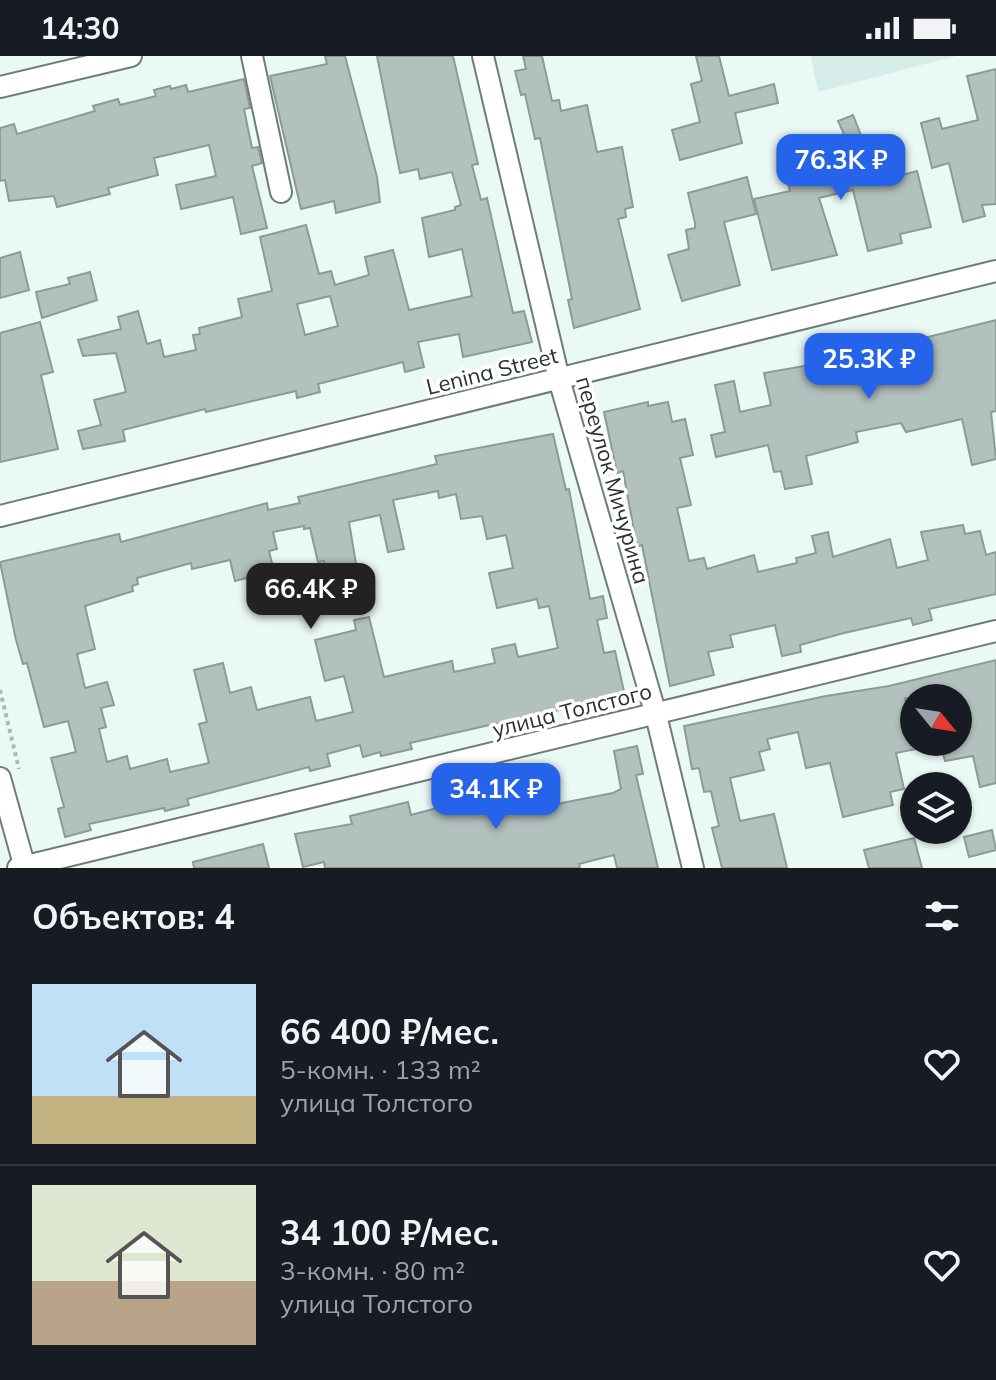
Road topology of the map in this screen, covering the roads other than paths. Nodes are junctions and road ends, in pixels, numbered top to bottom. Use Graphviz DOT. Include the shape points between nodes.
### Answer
graph roads {
  1 [pos="131,56"];
  2 [pos="252,56"];
  3 [pos="483,56"];
  4 [pos="0,87"];
  5 [pos="281,192"];
  6 [pos="996,271"];
  7 [pos="559,379"];
  8 [pos="0,516"];
  9 [pos="996,631"];
  10 [pos="656,715"];
  11 [pos="0,778"];
  12 [pos="23,867"];
  13 [pos="693,868"];
  1 -- 4 [label="street"];
  2 -- 5 [label="street"];
  3 -- 7 [label="street, переулок Мичурина"];
  6 -- 7 [label="street, Lenina Street"];
  7 -- 8 [label="street, Lenina Street"];
  7 -- 10 [label="street, переулок Мичурина"];
  9 -- 10 [label="street, улица Толстого"];
  10 -- 12 [label="street, улица Толстого"];
  10 -- 13 [label="street, переулок Мичурина"];
  11 -- 12 [label="street"];
}
